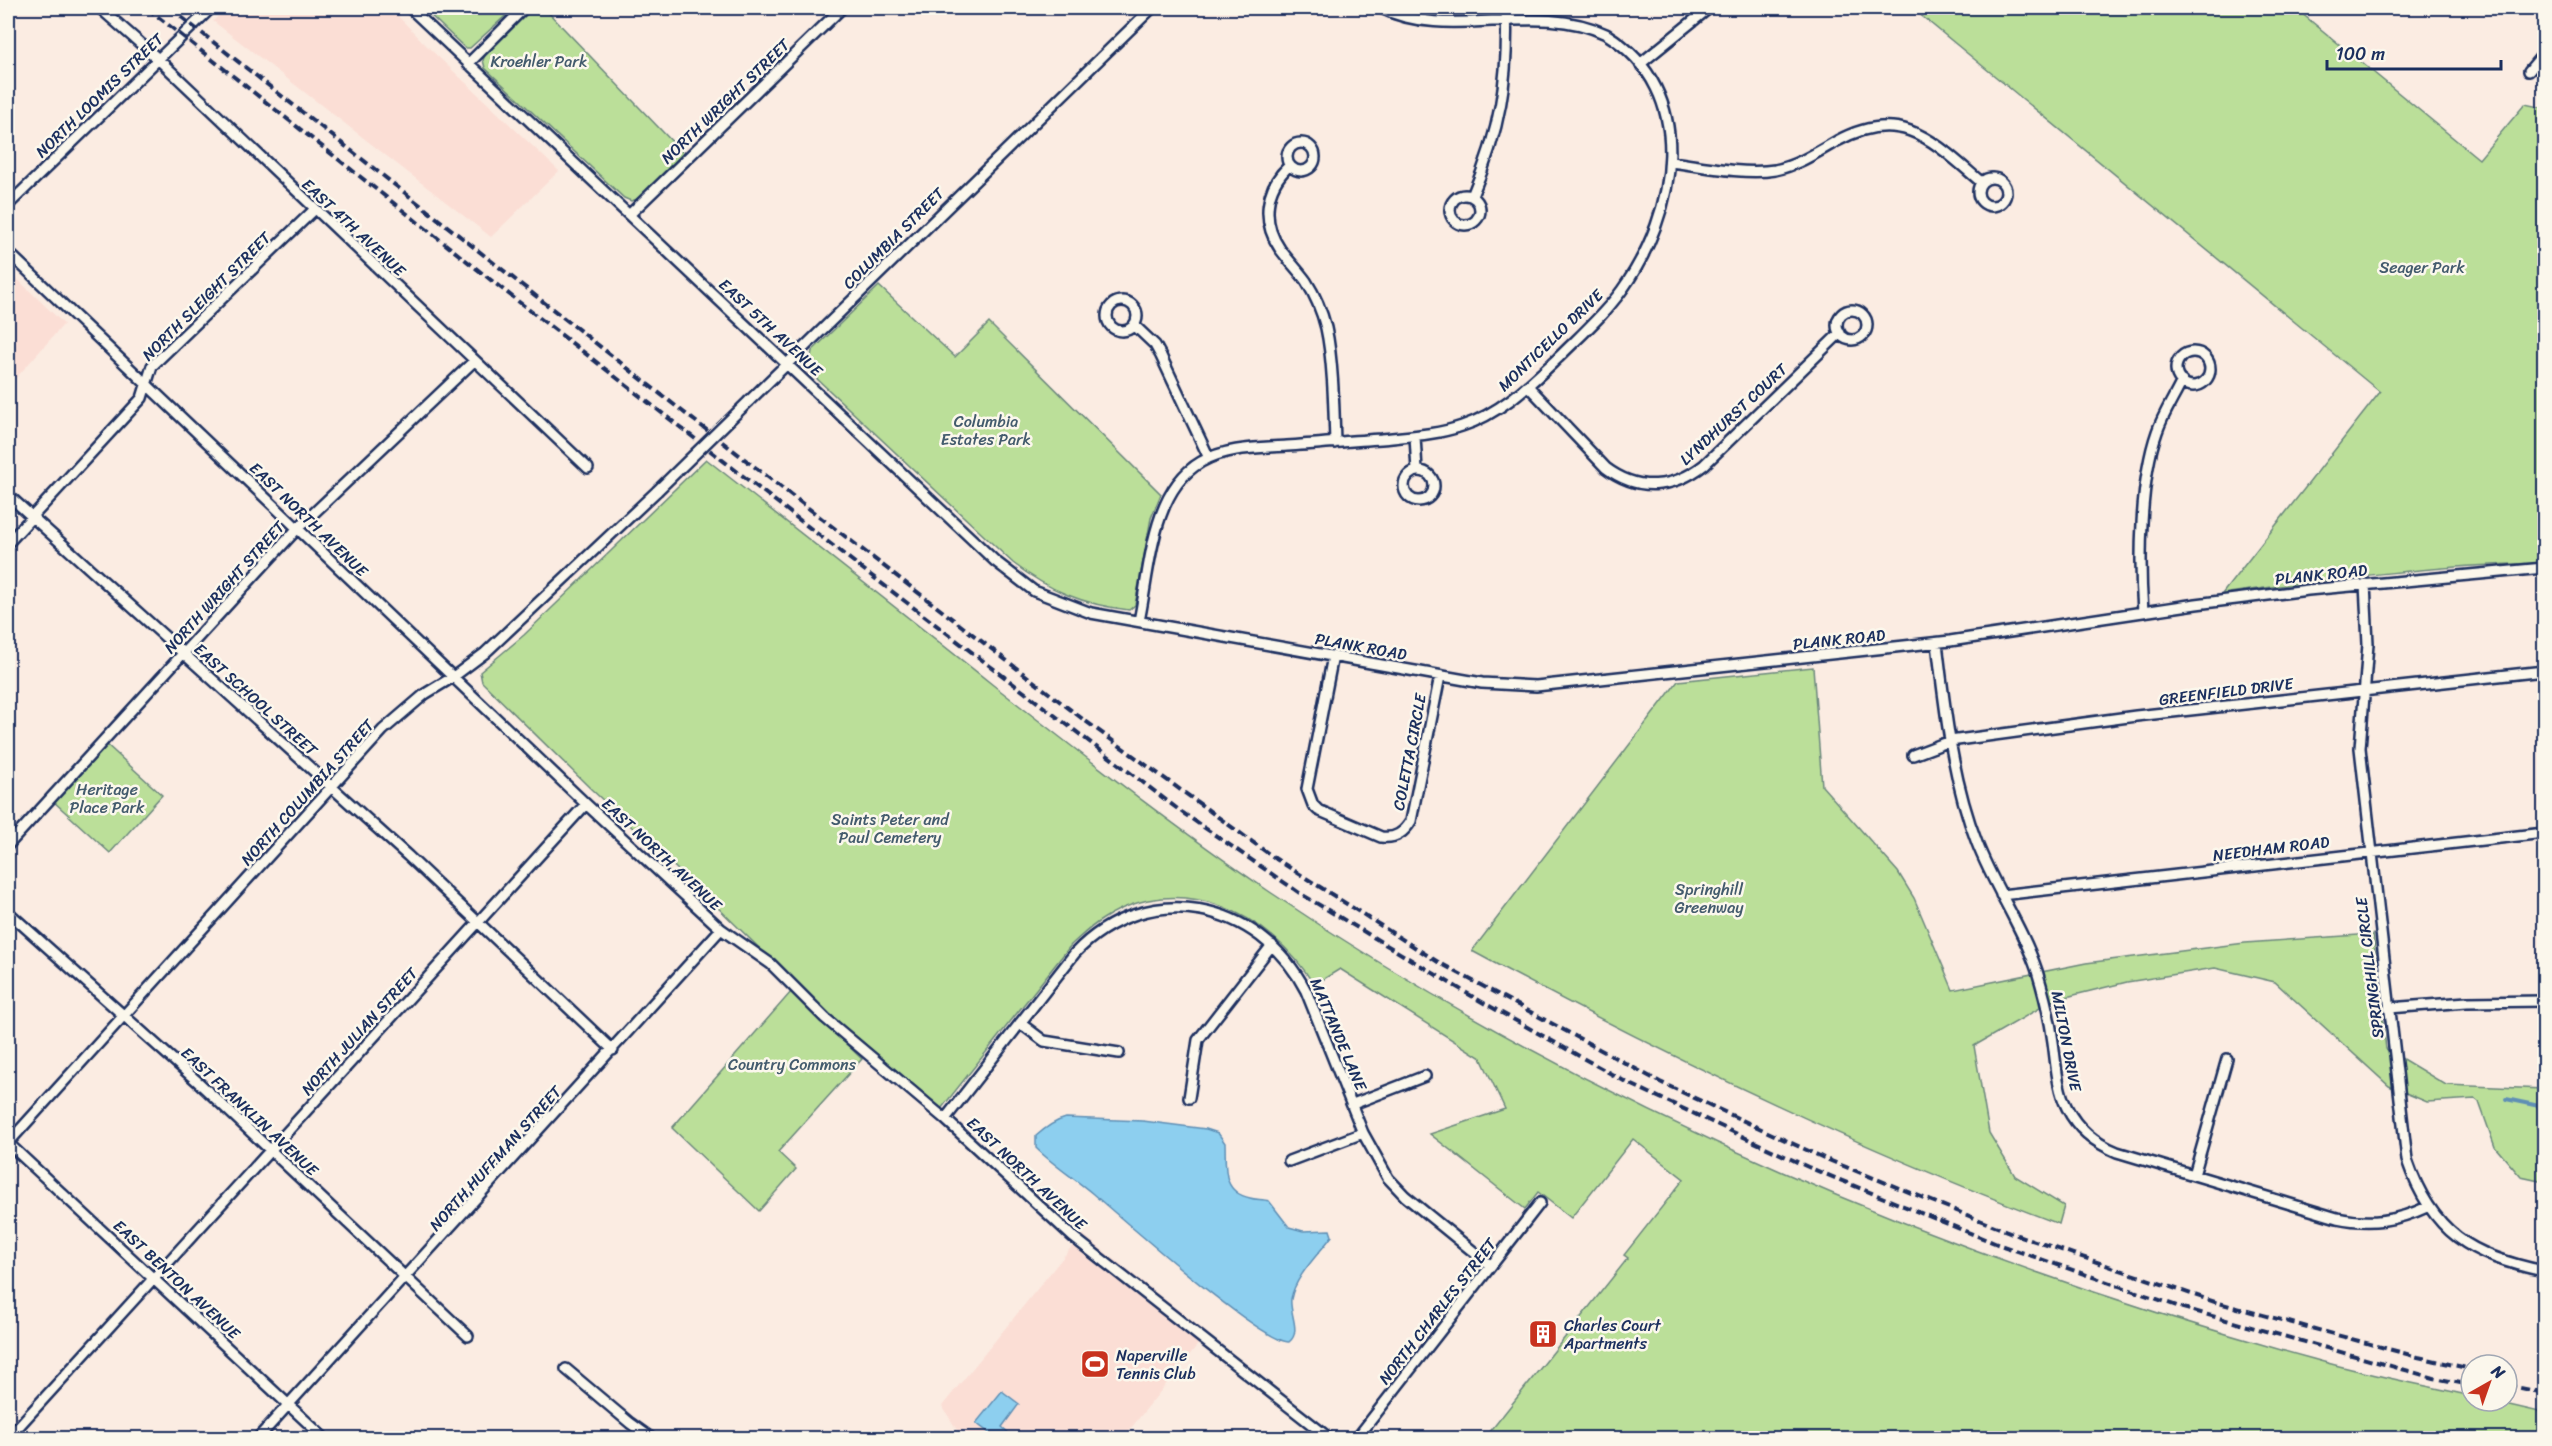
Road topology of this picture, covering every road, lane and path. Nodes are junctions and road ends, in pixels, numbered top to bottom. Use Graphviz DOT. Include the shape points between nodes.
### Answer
graph roads {
  1 [pos="100,8"];
  2 [pos="211,8"];
  3 [pos="410,8"];
  4 [pos="524,8"];
  5 [pos="842,8"];
  6 [pos="1152,8"];
  7 [pos="1382,8"];
  8 [pos="1709,8"];
  9 [pos="1506,12"];
  10 [pos="2544,53"];
  11 [pos="157,58"];
  12 [pos="468,64"];
  13 [pos="1640,64"];
  14 [pos="2529,71"];
  15 [pos="1671,162"];
  16 [pos="1289,166"];
  17 [pos="1981,182"];
  18 [pos="1472,196"];
  19 [pos="8,205"];
  20 [pos="314,210"];
  21 [pos="629,215"];
  22 [pos="8,252"];
  23 [pos="1134,325"];
  24 [pos="1840,333"];
  25 [pos="474,361"];
  26 [pos="788,364"];
  27 [pos="2182,381"];
  28 [pos="145,383"];
  29 [pos="1528,386"];
  30 [pos="1415,436"];
  31 [pos="1335,443"];
  32 [pos="1209,458"];
  33 [pos="588,468"];
  34 [pos="1417,471"];
  35 [pos="657,491"];
  36 [pos="8,495"];
  37 [pos="31,517"];
  38 [pos="297,529"];
  39 [pos="8,543"];
  40 [pos="2544,568"];
  41 [pos="2365,584"];
  42 [pos="2143,612"];
  43 [pos="1139,621"];
  44 [pos="1937,643"];
  45 [pos="183,654"];
  46 [pos="1333,656"];
  47 [pos="2544,671"];
  48 [pos="1440,675"];
  49 [pos="453,677"];
  50 [pos="2364,690"];
  51 [pos="1950,741"];
  52 [pos="1913,755"];
  53 [pos="331,786"];
  54 [pos="586,804"];
  55 [pos="2544,833"];
  56 [pos="8,845"];
  57 [pos="2370,851"];
  58 [pos="2001,895"];
  59 [pos="8,912"];
  60 [pos="479,921"];
  61 [pos="721,928"];
  62 [pos="1272,945"];
  63 [pos="2544,1001"];
  64 [pos="2389,1008"];
  65 [pos="123,1014"];
  66 [pos="1020,1023"];
  67 [pos="613,1050"];
  68 [pos="1119,1053"];
  69 [pos="2227,1059"];
  70 [pos="1425,1076"];
  71 [pos="1189,1098"];
  72 [pos="1353,1104"];
  73 [pos="945,1119"];
  74 [pos="1363,1133"];
  75 [pos="8,1143"];
  76 [pos="271,1150"];
  77 [pos="1289,1161"];
  78 [pos="2194,1175"];
  79 [pos="1540,1203"];
  80 [pos="2427,1207"];
  81 [pos="1491,1266"];
  82 [pos="2544,1271"];
  83 [pos="406,1277"];
  84 [pos="154,1278"];
  85 [pos="468,1336"];
  86 [pos="566,1369"];
  87 [pos="288,1405"];
  88 [pos="8,1438"];
  89 [pos="258,1438"];
  90 [pos="324,1438"];
  91 [pos="651,1438"];
  92 [pos="1329,1438"];
  93 [pos="1357,1438"];
  1 -- 11 [label="street, EAST 4TH AVENUE"];
  2 -- 11 [label="street, NORTH LOOMIS STREET"];
  3 -- 12 [label="street, EAST 5TH AVENUE"];
  4 -- 12 [label="street"];
  5 -- 21 [label="street, NORTH WRIGHT STREET"];
  6 -- 26 [label="street, COLUMBIA STREET"];
  7 -- 9 [label="street, MONTICELLO DRIVE" via="1420,19"];
  8 -- 13 [label="street"];
  9 -- 13 [label="street, MONTICELLO DRIVE" via="1577,21 1610,36"];
  9 -- 18 [label="street" via="1508,57 1500,116"];
  10 -- 14 [label="street"];
  11 -- 19 [label="street, NORTH LOOMIS STREET"];
  11 -- 20 [label="street, EAST 4TH AVENUE"];
  12 -- 21 [label="street, EAST 5TH AVENUE"];
  13 -- 15 [label="street, MONTICELLO DRIVE" via="1665,110"];
  15 -- 17 [label="street" via="1775,170 1859,130 1889,126 1909,129 1930,139"];
  15 -- 29 [label="street, MONTICELLO DRIVE" via="1656,226 1628,281 1600,317"];
  16 -- 31 [label="street" via="1272,187 1268,218 1280,249 1311,290 1325,327"];
  20 -- 25 [label="street, EAST 4TH AVENUE"];
  20 -- 28 [label="street, NORTH SLEIGHT STREET" via="152,366"];
  21 -- 26 [label="street, EAST 5TH AVENUE"];
  22 -- 28 [label="street, EAST NORTH AVENUE"];
  23 -- 32 [label="street" via="1155,345"];
  24 -- 29 [label="street, LYNDHURST COURT" via="1704,465 1684,479 1668,484 1639,484 1616,476"];
  25 -- 33 [label="street, EAST 4TH AVENUE"];
  25 -- 38 [label="street, NORTH WRIGHT STREET"];
  26 -- 35 [label="street, COLUMBIA STREET, bridge"];
  26 -- 43 [label="street, EAST 5TH AVENUE" via="1019,580 1074,608"];
  27 -- 42 [label="street" via="2158,429 2150,458 2145,490"];
  28 -- 37 [label="street, NORTH SLEIGHT STREET" via="142,398"];
  28 -- 38 [label="street, EAST NORTH AVENUE"];
  29 -- 30 [label="street, MONTICELLO DRIVE" via="1474,422"];
  30 -- 31 [label="street, MONTICELLO DRIVE"];
  30 -- 34 [label="street"];
  31 -- 32 [label="street, MONTICELLO DRIVE" via="1242,449"];
  32 -- 43 [label="street, MONTICELLO DRIVE" via="1182,477 1165,501"];
  35 -- 49 [label="street, NORTH COLUMBIA STREET" via="485,653"];
  36 -- 37 [label="street, EAST SCHOOL STREET"];
  37 -- 39 [label="street, NORTH SLEIGHT STREET"];
  37 -- 45 [label="street, EAST SCHOOL STREET"];
  38 -- 45 [label="street, NORTH WRIGHT STREET"];
  38 -- 49 [label="street, EAST NORTH AVENUE"];
  40 -- 41 [label="street, PLANK ROAD"];
  41 -- 42 [label="street, PLANK ROAD"];
  41 -- 50 [label="street, SPRINGHILL CIRCLE" via="2368,644"];
  42 -- 44 [label="street, PLANK ROAD"];
  43 -- 46 [label="street, PLANK ROAD"];
  44 -- 48 [label="street, PLANK ROAD" via="1536,686 1502,686"];
  44 -- 51 [label="street, MILTON DRIVE"];
  45 -- 53 [label="street, EAST SCHOOL STREET"];
  45 -- 56 [label="street, NORTH WRIGHT STREET"];
  46 -- 48 [label="street, PLANK ROAD"];
  46 -- 48 [label="street, COLETTA CIRCLE" via="1307,789 1309,797 1318,810 1381,837 1398,835 1411,822"];
  47 -- 50 [label="street, GREENFIELD DRIVE"];
  49 -- 53 [label="street, NORTH COLUMBIA STREET" via="425,694 383,730"];
  49 -- 54 [label="street, EAST NORTH AVENUE"];
  50 -- 51 [label="street, GREENFIELD DRIVE"];
  50 -- 57 [label="street, SPRINGHILL CIRCLE" via="2360,748"];
  51 -- 52 [label="street, GREENFIELD DRIVE"];
  51 -- 58 [label="street, MILTON DRIVE" via="1963,806"];
  53 -- 60 [label="street, EAST SCHOOL STREET"];
  53 -- 65 [label="street, NORTH COLUMBIA STREET"];
  54 -- 60 [label="street, NORTH JULIAN STREET"];
  54 -- 61 [label="street, EAST NORTH AVENUE"];
  55 -- 57 [label="street, NEEDHAM ROAD"];
  57 -- 58 [label="street, NEEDHAM ROAD"];
  57 -- 64 [label="street, SPRINGHILL CIRCLE"];
  58 -- 78 [label="street, MILTON DRIVE" via="2037,970 2051,1025 2062,1098 2073,1119 2103,1146"];
  59 -- 65 [label="street, EAST FRANKLIN AVENUE"];
  60 -- 67 [label="street, EAST SCHOOL STREET"];
  60 -- 76 [label="street, NORTH JULIAN STREET"];
  61 -- 67 [label="street, NORTH HUFFMAN STREET"];
  61 -- 73 [label="street, EAST NORTH AVENUE" via="771,964 825,1018"];
  62 -- 66 [label="street, MATTANDE LANE" via="1243,925 1204,911 1174,906 1140,911 1106,926 1086,941"];
  62 -- 71 [label="street" via="1198,1040"];
  62 -- 72 [label="street, MATTANDE LANE" via="1295,970 1306,991"];
  63 -- 64 [label="street"];
  64 -- 80 [label="street, SPRINGHILL CIRCLE" via="2404,1148"];
  65 -- 75 [label="street, NORTH COLUMBIA STREET"];
  65 -- 76 [label="street, EAST FRANKLIN AVENUE"];
  66 -- 68 [label="street" via="1044,1041"];
  66 -- 73 [label="street, MATTANDE LANE"];
  67 -- 83 [label="street, NORTH HUFFMAN STREET"];
  69 -- 78 [label="street"];
  70 -- 72 [label="street"];
  72 -- 74 [label="street, MATTANDE LANE"];
  73 -- 92 [label="street, EAST NORTH AVENUE" via="1073,1237"];
  74 -- 77 [label="street"];
  74 -- 81 [label="street, MATTANDE LANE" via="1388,1178 1405,1196"];
  75 -- 84 [label="street, EAST BENTON AVENUE"];
  76 -- 83 [label="street, EAST FRANKLIN AVENUE"];
  76 -- 84 [label="street, NORTH JULIAN STREET"];
  78 -- 80 [label="street, MILTON DRIVE" via="2356,1222 2386,1221"];
  79 -- 81 [label="street, NORTH CHARLES STREET"];
  80 -- 82 [label="street, SPRINGHILL CIRCLE" via="2448,1230 2474,1249 2505,1262"];
  81 -- 93 [label="street, NORTH CHARLES STREET"];
  83 -- 85 [label="street, EAST FRANKLIN AVENUE"];
  83 -- 87 [label="street, NORTH HUFFMAN STREET"];
  84 -- 87 [label="street, EAST BENTON AVENUE"];
  84 -- 88 [label="street, NORTH JULIAN STREET"];
  86 -- 91 [label="street"];
  87 -- 89 [label="street, NORTH HUFFMAN STREET"];
  87 -- 90 [label="street, EAST BENTON AVENUE"];
}
